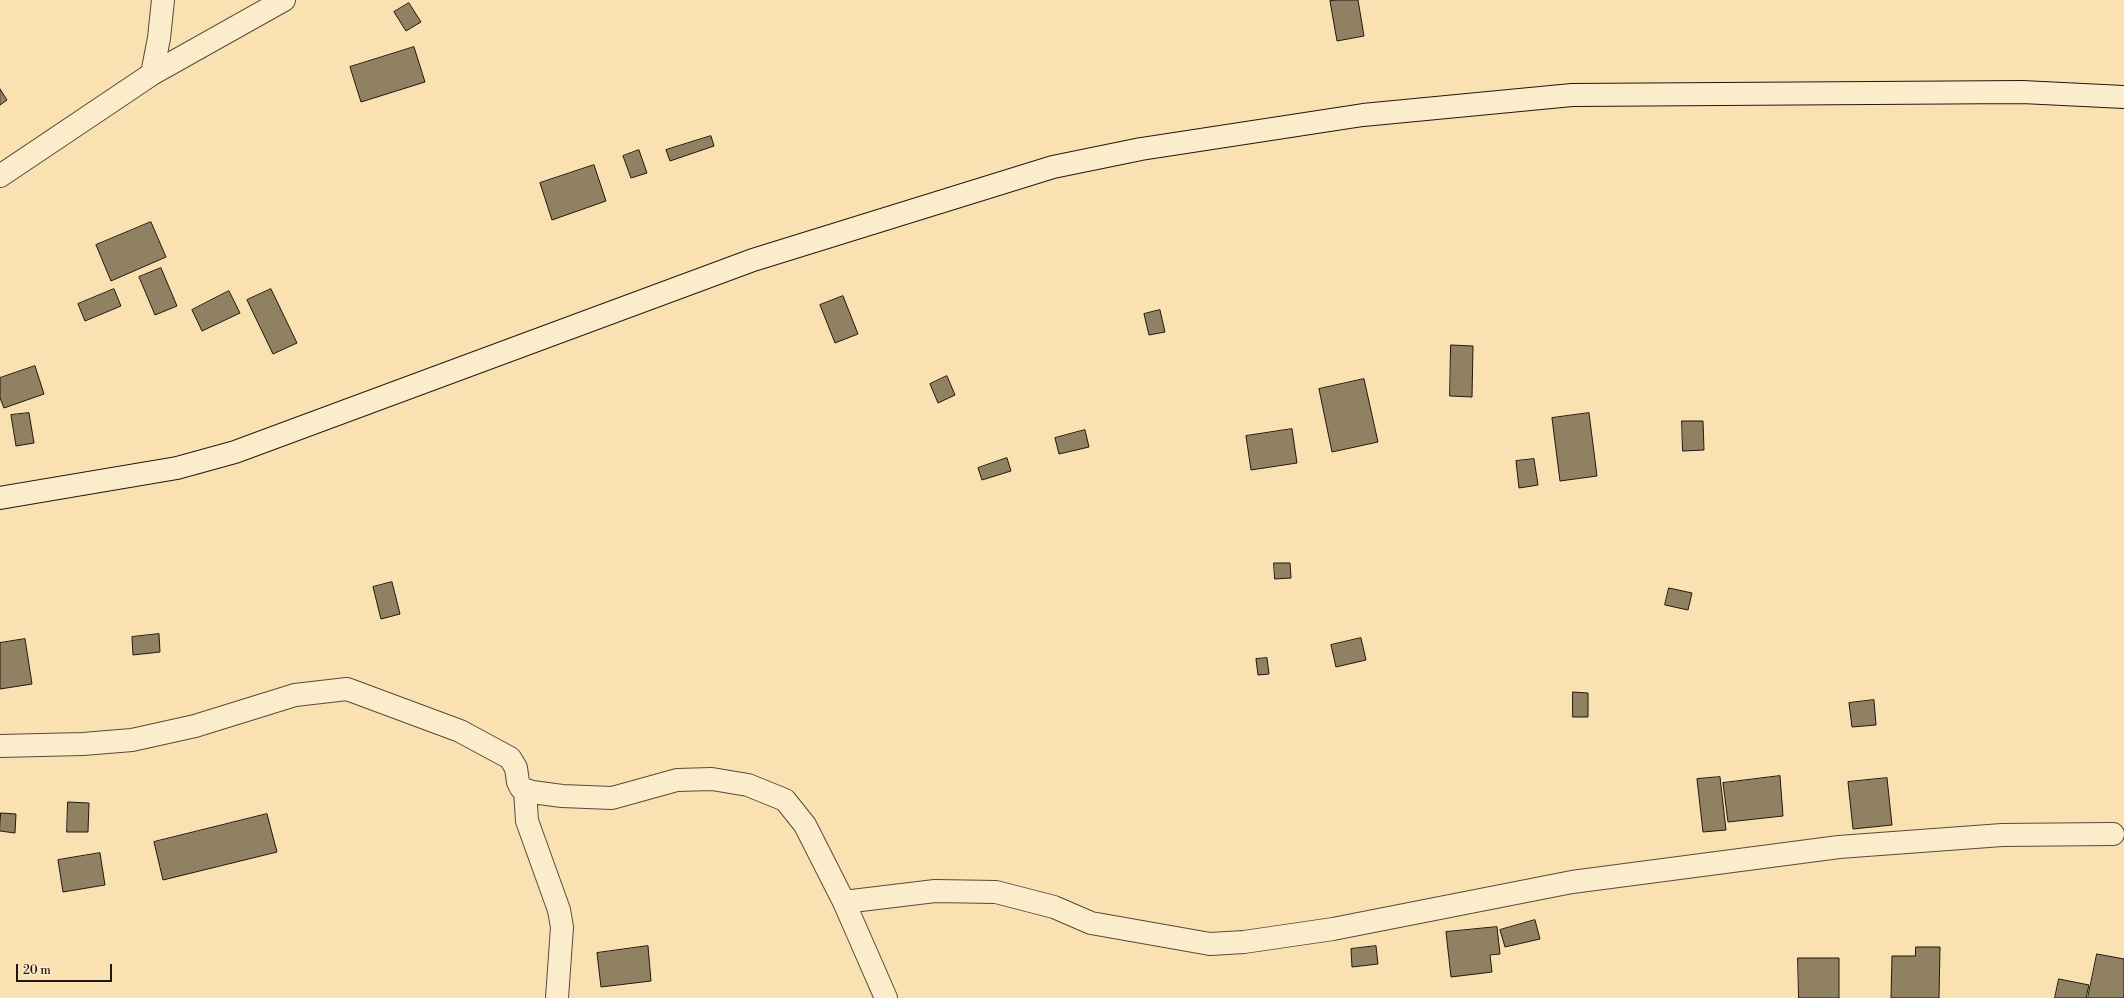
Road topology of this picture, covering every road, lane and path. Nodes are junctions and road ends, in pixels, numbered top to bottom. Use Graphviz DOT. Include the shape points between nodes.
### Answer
graph roads {
  1 [pos="163,0"];
  2 [pos="284,0"];
  3 [pos="152,74"];
  4 [pos="2124,98"];
  5 [pos="0,176"];
  6 [pos="0,498"];
  7 [pos="0,746"];
  8 [pos="525,790"];
  9 [pos="2113,834"];
  10 [pos="844,902"];
  11 [pos="557,998"];
  12 [pos="886,998"];
  1 -- 3 [label="street"];
  2 -- 3 [label="street"];
  3 -- 5 [label="street"];
  4 -- 6 [label="street" via="2022,92 1572,95 1363,115 1141,149 1053,167 753,260 235,452 177,468"];
  7 -- 8 [label="street" via="132,740 195,726 295,695 346,689 460,731 510,758 516,768 518,782"];
  8 -- 10 [label="street" via="562,796 612,798 677,780 712,779 748,785 785,800 805,825"];
  8 -- 11 [label="street" via="527,820 559,910 562,927"];
  9 -- 10 [label="street" via="2002,835 1838,847 1572,882 1333,929 1244,942 1210,944 1091,923 1054,907 996,892 935,891"];
  10 -- 12 [label="street"];
}
